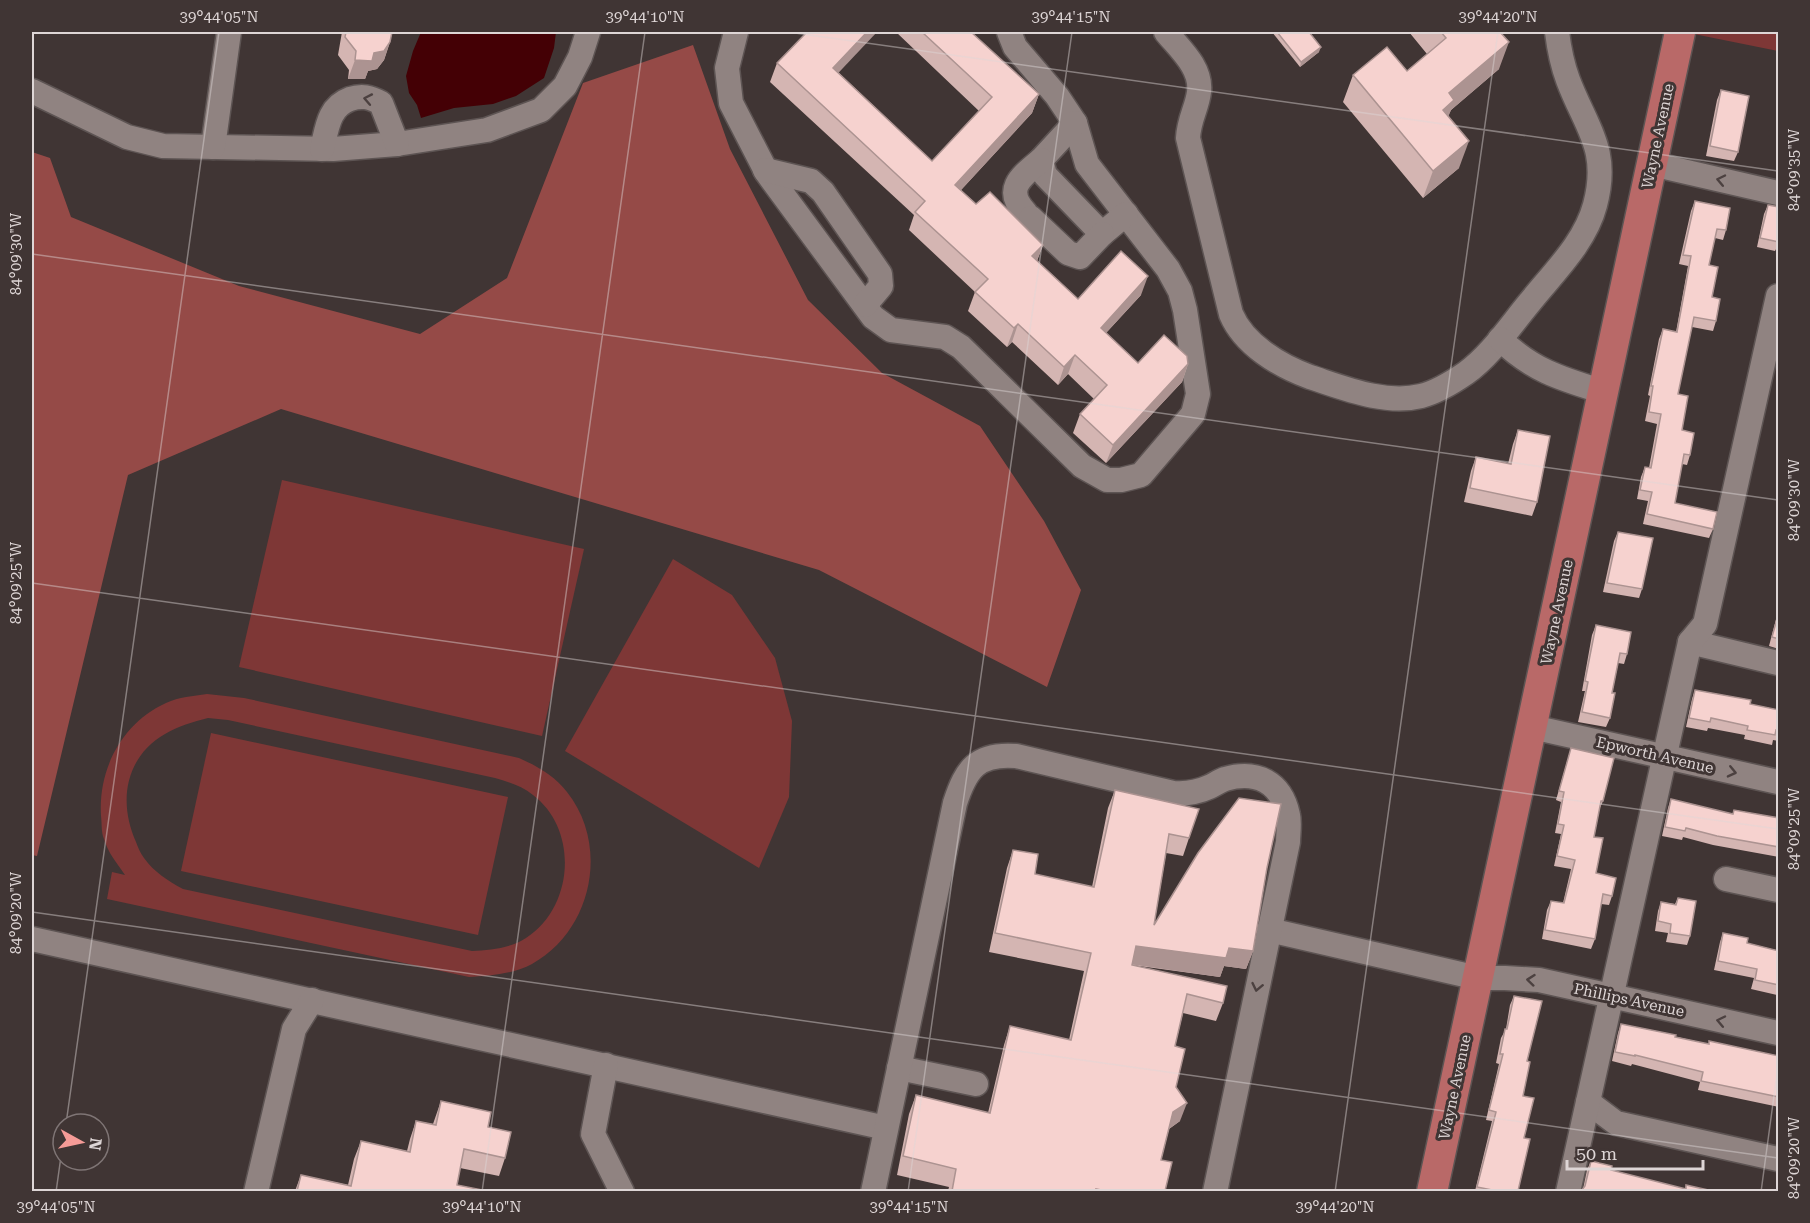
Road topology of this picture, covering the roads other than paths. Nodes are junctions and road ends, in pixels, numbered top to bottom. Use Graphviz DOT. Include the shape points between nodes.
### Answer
graph roads {
  1 [pos="229,32"];
  2 [pos="588,32"];
  3 [pos="736,32"];
  4 [pos="1009,32"];
  5 [pos="1166,32"];
  6 [pos="1557,32"];
  7 [pos="1680,32"];
  8 [pos="32,91"];
  9 [pos="1075,123"];
  10 [pos="396,144"];
  11 [pos="213,147"];
  12 [pos="322,149"];
  13 [pos="1041,160"];
  14 [pos="1653,164"];
  15 [pos="765,170"];
  16 [pos="1779,193"];
  17 [pos="1126,214"];
  18 [pos="1102,234"];
  19 [pos="1779,296"];
  20 [pos="865,305"];
  21 [pos="1500,339"];
  22 [pos="1604,392"];
  23 [pos="1690,642"];
  24 [pos="1779,663"];
  25 [pos="1532,727"];
  26 [pos="1665,757"];
  27 [pos="1779,783"];
  28 [pos="1726,879"];
  29 [pos="1779,890"];
  30 [pos="1269,930"];
  31 [pos="32,939"];
  32 [pos="1478,978"];
  33 [pos="1610,996"];
  34 [pos="312,1000"];
  35 [pos="1779,1033"];
  36 [pos="606,1065"];
  37 [pos="899,1068"];
  38 [pos="976,1084"];
  39 [pos="1587,1102"];
  40 [pos="886,1128"];
  41 [pos="1779,1159"];
  42 [pos="256,1191"];
  43 [pos="622,1191"];
  44 [pos="873,1191"];
  45 [pos="1215,1191"];
  46 [pos="1432,1191"];
  47 [pos="1568,1191"];
  1 -- 11 [label="street"];
  2 -- 10 [label="street" via="565,86 541,110 487,130"];
  3 -- 15 [label="street" via="727,68 731,103"];
  4 -- 9 [label="street" via="1015,47 1058,96"];
  5 -- 21 [label="street" via="1199,78 1188,138 1231,314 1253,344 1304,375 1342,388 1396,398 1438,390 1466,373"];
  6 -- 21 [label="street" via="1568,80 1598,152 1596,204 1578,243"];
  7 -- 14 [label="main road, Wayne Avenue"];
  8 -- 11 [label="street" via="127,137 163,146"];
  9 -- 13 [label="street"];
  9 -- 17 [label="street" via="1087,164"];
  10 -- 12 [label="street"];
  10 -- 12 [label="street, one-way" via="381,103 362,96 339,104 334,110"];
  11 -- 12 [label="street"];
  13 -- 18 [label="street" via="1045,175"];
  13 -- 18 [label="street" via="1025,174 1015,191 1016,203 1075,257 1080,257"];
  16 -- 14 [label="street, one-way"];
  14 -- 22 [label="main road, Wayne Avenue"];
  15 -- 20 [label="street"];
  15 -- 20 [label="street" via="811,181 823,192 880,274 881,286"];
  17 -- 18 [label="street"];
  17 -- 20 [label="street" via="1180,291 1198,394 1193,414 1141,475 1107,480 1082,466 962,347 945,338 891,330 873,317"];
  19 -- 23 [label="street" via="1705,624"];
  21 -- 22 [label="street" via="1541,370"];
  22 -- 25 [label="main road, Wayne Avenue"];
  23 -- 24 [label="street"];
  23 -- 26 [label="street"];
  25 -- 26 [label="street, Epworth Avenue"];
  25 -- 32 [label="main road, Wayne Avenue"];
  26 -- 27 [label="street, Epworth Avenue, one-way"];
  26 -- 33 [label="street"];
  28 -- 29 [label="street"];
  30 -- 32 [label="street, Phillips Avenue"];
  30 -- 37 [label="street" via="1288,842 1288,817 1282,797 1272,784 1244,775 1189,794 1173,793 1016,756 999,755 983,760 970,768 955,803"];
  30 -- 45 [label="street, one-way"];
  31 -- 34 [label="street"];
  33 -- 32 [label="street, Phillips Avenue, one-way" via="1539,981"];
  32 -- 46 [label="main road, Wayne Avenue"];
  35 -- 33 [label="street, Phillips Avenue, one-way"];
  33 -- 39 [label="street"];
  34 -- 36 [label="street"];
  34 -- 42 [label="street" via="294,1029"];
  36 -- 40 [label="street"];
  36 -- 43 [label="street" via="593,1134"];
  37 -- 38 [label="street"];
  37 -- 40 [label="street"];
  39 -- 41 [label="street" via="1616,1123"];
  39 -- 47 [label="street"];
  40 -- 44 [label="street"];
}
